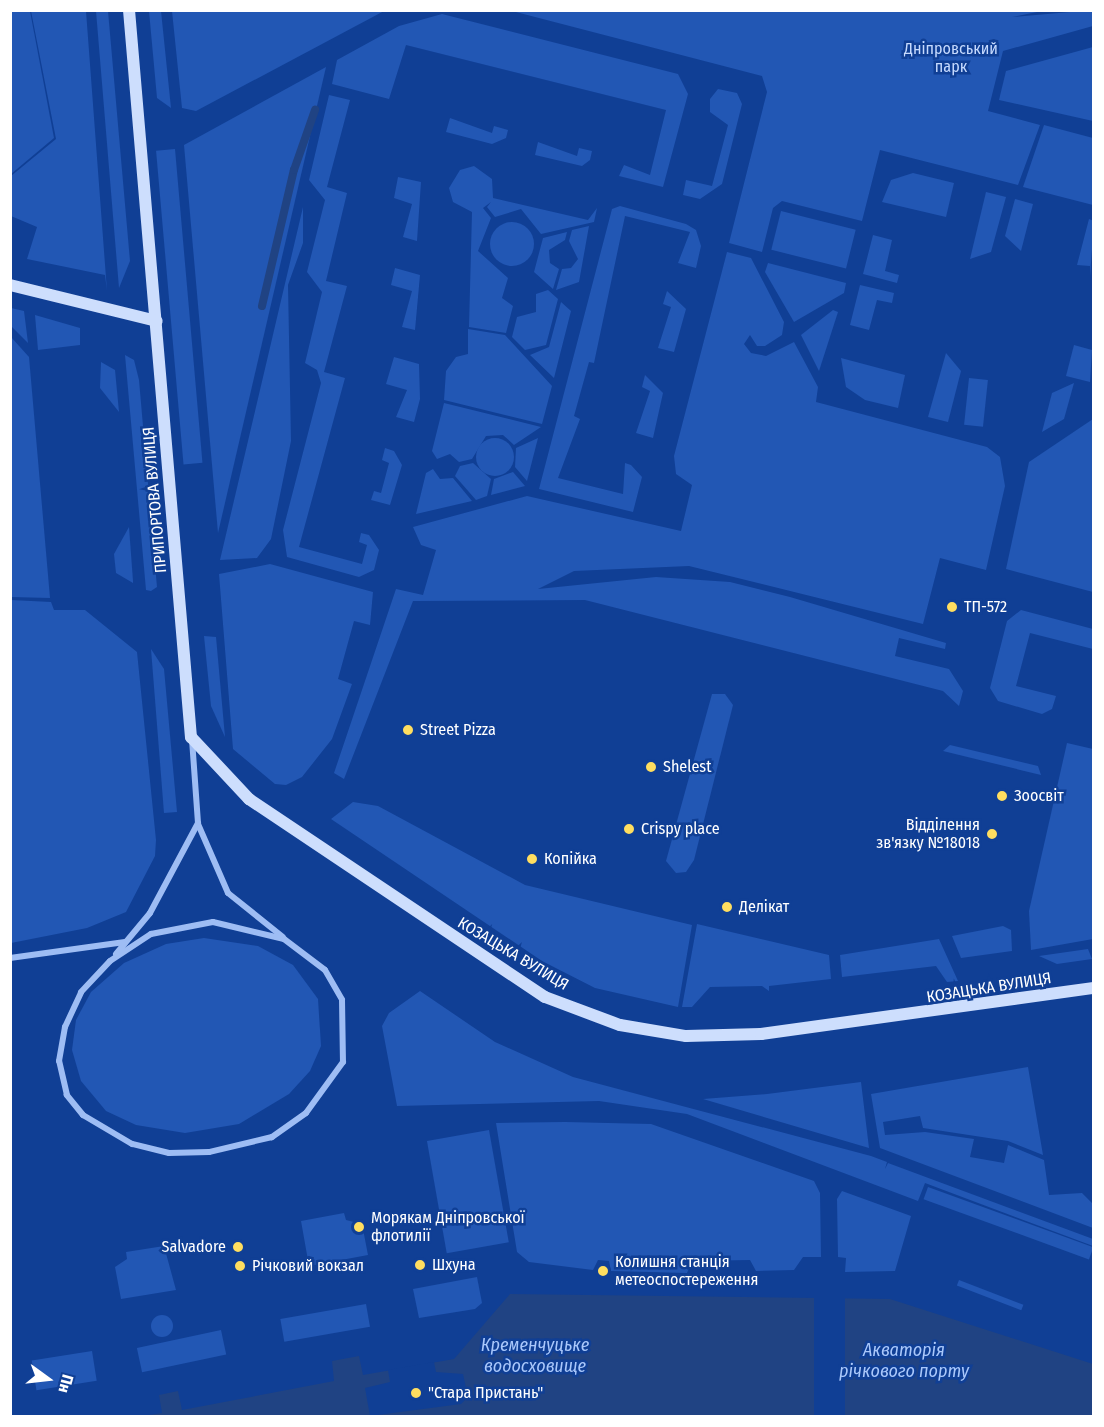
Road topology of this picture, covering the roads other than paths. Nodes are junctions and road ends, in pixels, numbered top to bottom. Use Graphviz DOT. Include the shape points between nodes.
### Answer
graph roads {
  1 [pos="129,10"];
  2 [pos="10,285"];
  3 [pos="156,321"];
  4 [pos="191,737"];
  5 [pos="198,824"];
  6 [pos="284,939"];
  7 [pos="126,942"];
  8 [pos="10,958"];
  9 [pos="110,961"];
  10 [pos="1094,988"];
  1 -- 3 [label="main road, ПРИПОРТОВА ВУЛИЦЯ"];
  2 -- 3 [label="main road"];
  3 -- 4 [label="main road, ПРИПОРТОВА ВУЛИЦЯ"];
  4 -- 5 [label="street, ПРИПОРТОВА ВУЛИЦЯ"];
  4 -- 10 [label="main road, КОЗАЦЬКА ВУЛИЦЯ" via="249,799 469,950 545,997 620,1025 686,1036 761,1034"];
  5 -- 6 [label="street" via="228,893"];
  5 -- 7 [label="street" via="170,880"];
  6 -- 9 [label="street" via="213,922 187,924 150,934"];
  6 -- 9 [label="street" via="335,983 344,1011 343,1062 325,1093 290,1126 272,1137 209,1152 169,1153 132,1144 83,1114 67,1095 59,1061 65,1027 81,992"];
  7 -- 8 [label="street"];
  7 -- 9 [label="street"];
}
